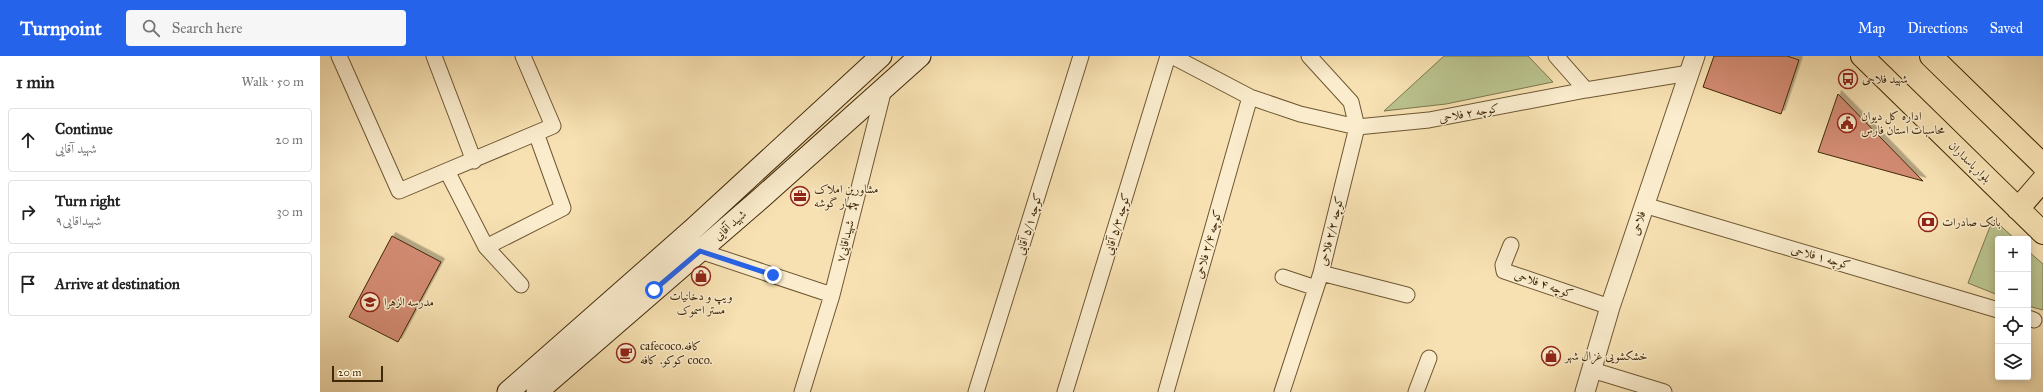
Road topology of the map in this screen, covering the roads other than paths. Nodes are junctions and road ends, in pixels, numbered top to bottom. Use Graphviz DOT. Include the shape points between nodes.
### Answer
graph roads {
  1 [pos="339,56"];
  2 [pos="434,56"];
  3 [pos="523,56"];
  4 [pos="882,56"];
  5 [pos="920,56"];
  6 [pos="1081,56"];
  7 [pos="1168,56"];
  8 [pos="1172,56"];
  9 [pos="1309,56"];
  10 [pos="1556,56"];
  11 [pos="1862,56"];
  12 [pos="1931,56"];
  13 [pos="1692,64"];
  14 [pos="884,89"];
  15 [pos="1586,90"];
  16 [pos="1250,97"];
  17 [pos="1357,127"];
  18 [pos="536,133"];
  19 [pos="474,161"];
  20 [pos="2043,165"];
  21 [pos="447,170"];
  22 [pos="2043,180"];
  23 [pos="1644,205"];
  24 [pos="2018,209"];
  25 [pos="2043,233"];
  26 [pos="1511,245"];
  27 [pos="486,247"];
  28 [pos="700,251"];
  29 [pos="1321,274"];
  30 [pos="1283,277"];
  31 [pos="521,286"];
  32 [pos="1316,288"];
  33 [pos="832,295"];
  34 [pos="1407,295"];
  35 [pos="1610,307"];
  36 [pos="1995,309"];
  37 [pos="579,342"];
  38 [pos="1429,358"];
  39 [pos="1592,370"];
  40 [pos="508,392"];
  41 [pos="537,392"];
  42 [pos="802,392"];
  43 [pos="976,392"];
  44 [pos="1065,392"];
  45 [pos="1166,392"];
  46 [pos="1282,392"];
  47 [pos="1416,392"];
  48 [pos="1585,392"];
  49 [pos="1664,392"];
  1 -- 21 [label="street" via="398,191"];
  2 -- 19 [label="street"];
  3 -- 18 [label="street" via="553,126"];
  4 -- 37 [label="main road, شهید آقایی" via="692,230"];
  5 -- 14 [label="main road, شهید آقایی"];
  6 -- 43 [label="street, کوچه ۵/۱ آقایی"];
  7 -- 44 [label="street, کوچه ۵/۳ آقایی"];
  8 -- 16 [label="street, کوچه ۲ فلاحی"];
  9 -- 17 [label="street" via="1351,102"];
  10 -- 15 [label="street"];
  11 -- 24 [label="main road, بلوار پاسداران"];
  12 -- 20 [label="main road"];
  13 -- 15 [label="street, کوچه ۲ فلاحی"];
  13 -- 23 [label="street, فلاحی"];
  14 -- 28 [label="main road, شهید آقایی"];
  14 -- 33 [label="street, شهیداقایی۷"];
  15 -- 17 [label="street, کوچه ۲ فلاحی" via="1429,120"];
  16 -- 17 [label="street, کوچه ۲ فلاحی" via="1300,114"];
  16 -- 45 [label="street, کوچه ۲/۴ فلاحی"];
  17 -- 29 [label="street, کوچه ۲/۲ فلاحی"];
  18 -- 19 [label="street"];
  18 -- 27 [label="street" via="564,208"];
  19 -- 21 [label="street"];
  21 -- 27 [label="street"];
  22 -- 24 [label="main road"];
  23 -- 35 [label="street, فلاحی"];
  23 -- 36 [label="street, کوچه ۱ فلاحی"];
  24 -- 25 [label="main road, بلوار پاسداران"];
  26 -- 35 [label="street, کوچه ۴ فلاحی" via="1503,265 1504,271"];
  27 -- 31 [label="street"];
  28 -- 33 [label="street"];
  28 -- 37 [label="main road, شهید آقایی"];
  29 -- 32 [label="street"];
  29 -- 34 [label="street, کوچه ۲/۲ فلاحی"];
  30 -- 32 [label="street"];
  32 -- 46 [label="street"];
  33 -- 42 [label="street, شهیداقایی۷"];
  35 -- 39 [label="street, فلاحی"];
  37 -- 40 [label="main road, شهید آقایی"];
  37 -- 41 [label="main road, شهید آقایی"];
  38 -- 47 [label="street"];
  39 -- 48 [label="street, فلاحی"];
  39 -- 49 [label="street"];
}
